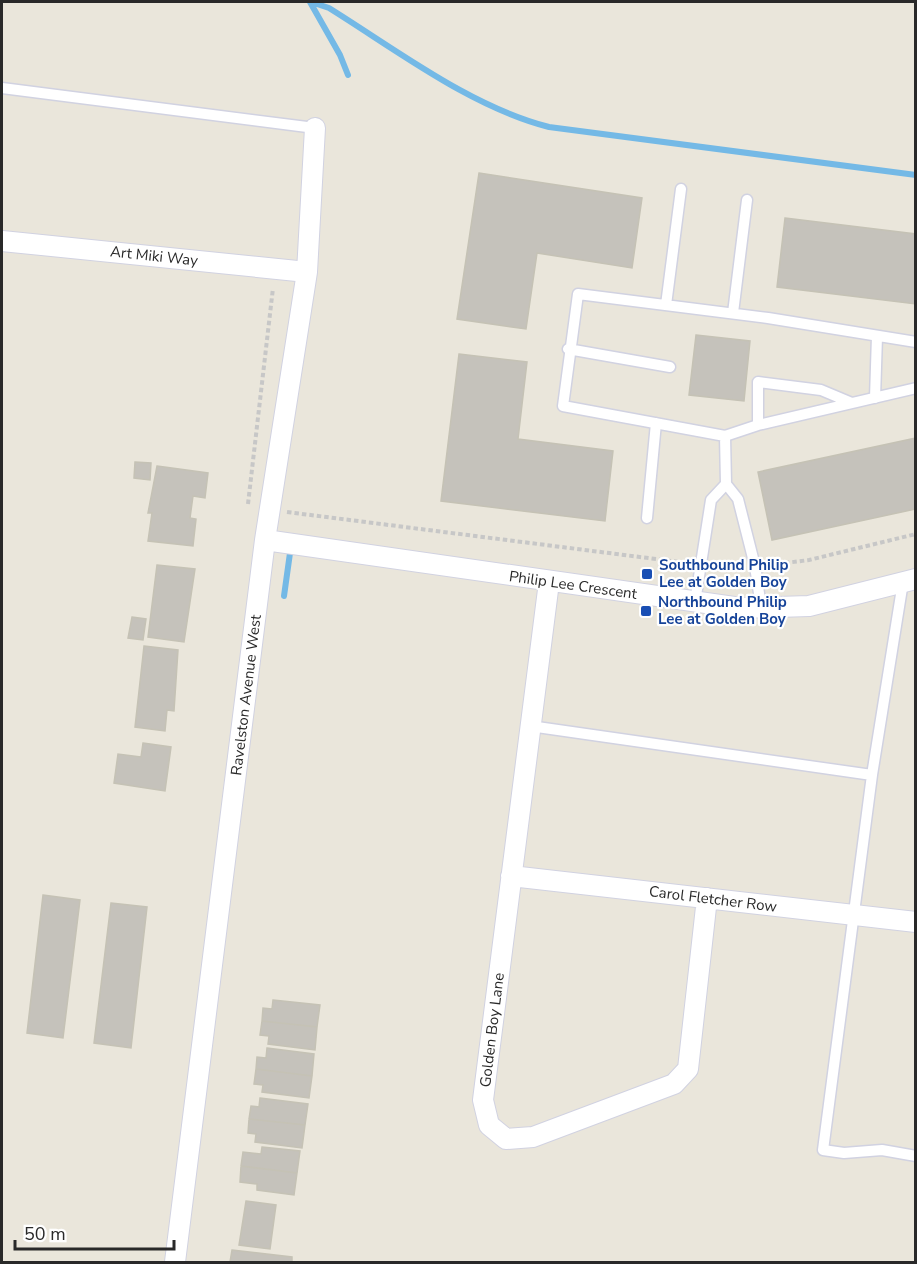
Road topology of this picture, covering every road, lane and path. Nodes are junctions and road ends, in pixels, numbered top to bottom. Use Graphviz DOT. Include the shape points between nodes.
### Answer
graph roads {
  1 [pos="2,88"];
  2 [pos="315,129"];
  3 [pos="681,189"];
  4 [pos="747,200"];
  5 [pos="2,241"];
  6 [pos="275,269"];
  7 [pos="307,272"];
  8 [pos="666,305"];
  9 [pos="733,314"];
  10 [pos="877,336"];
  11 [pos="915,342"];
  12 [pos="568,349"];
  13 [pos="670,367"];
  14 [pos="915,388"];
  15 [pos="875,398"];
  16 [pos="852,403"];
  17 [pos="656,423"];
  18 [pos="758,425"];
  19 [pos="725,436"];
  20 [pos="726,484"];
  21 [pos="270,510"];
  22 [pos="646,518"];
  23 [pos="915,534"];
  24 [pos="265,540"];
  25 [pos="702,564"];
  26 [pos="755,566"];
  27 [pos="909,580"];
  28 [pos="549,582"];
  29 [pos="695,602"];
  30 [pos="761,607"];
  31 [pos="530,726"];
  32 [pos="872,775"];
  33 [pos="512,876"];
  34 [pos="707,898"];
  35 [pos="853,915"];
  36 [pos="915,922"];
  37 [pos="915,1156"];
  38 [pos="175,1263"];
  1 -- 2 [label="lane"];
  2 -- 7 [label="street, Ravelston Avenue West"];
  3 -- 8 [label="lane"];
  4 -- 9 [label="lane"];
  5 -- 6 [label="street, Art Miki Way"];
  6 -- 7 [label="street, Art Miki Way"];
  6 -- 21 [label="path" via="248,508"];
  7 -- 21 [label="street, Ravelston Avenue West"];
  8 -- 9 [label="lane"];
  8 -- 12 [label="lane" via="578,294"];
  9 -- 10 [label="lane"];
  10 -- 11 [label="lane"];
  10 -- 15 [label="lane"];
  12 -- 13 [label="lane"];
  12 -- 17 [label="lane" via="563,406"];
  14 -- 15 [label="lane"];
  15 -- 16 [label="lane"];
  16 -- 18 [label="lane"];
  16 -- 18 [label="lane" via="821,390 758,382"];
  17 -- 19 [label="lane"];
  17 -- 22 [label="lane"];
  18 -- 19 [label="lane"];
  19 -- 20 [label="lane"];
  20 -- 25 [label="lane" via="711,500"];
  20 -- 26 [label="lane" via="738,499"];
  21 -- 24 [label="street, Ravelston Avenue West"];
  21 -- 25 [label="path"];
  23 -- 26 [label="path" via="809,560"];
  24 -- 28 [label="street, Philip Lee Crescent"];
  24 -- 38 [label="street, Ravelston Avenue West"];
  25 -- 26 [label="path"];
  25 -- 29 [label="lane"];
  26 -- 30 [label="lane"];
  27 -- 30 [label="street, Philip Lee Crescent" via="809,606"];
  27 -- 32 [label="lane"];
  28 -- 29 [label="street, Philip Lee Crescent"];
  28 -- 31 [label="street, Golden Boy Lane"];
  29 -- 30 [label="street, Philip Lee Crescent"];
  31 -- 32 [label="lane"];
  31 -- 33 [label="street, Golden Boy Lane"];
  32 -- 35 [label="lane"];
  33 -- 34 [label="street, Carol Fletcher Row"];
  33 -- 34 [label="street, Golden Boy Lane" via="483,1100 489,1125 506,1138 533,1137 674,1084 687,1069"];
  34 -- 35 [label="street, Carol Fletcher Row"];
  35 -- 36 [label="street, Carol Fletcher Row"];
  35 -- 37 [label="lane" via="823,1150 882,1150"];
}
